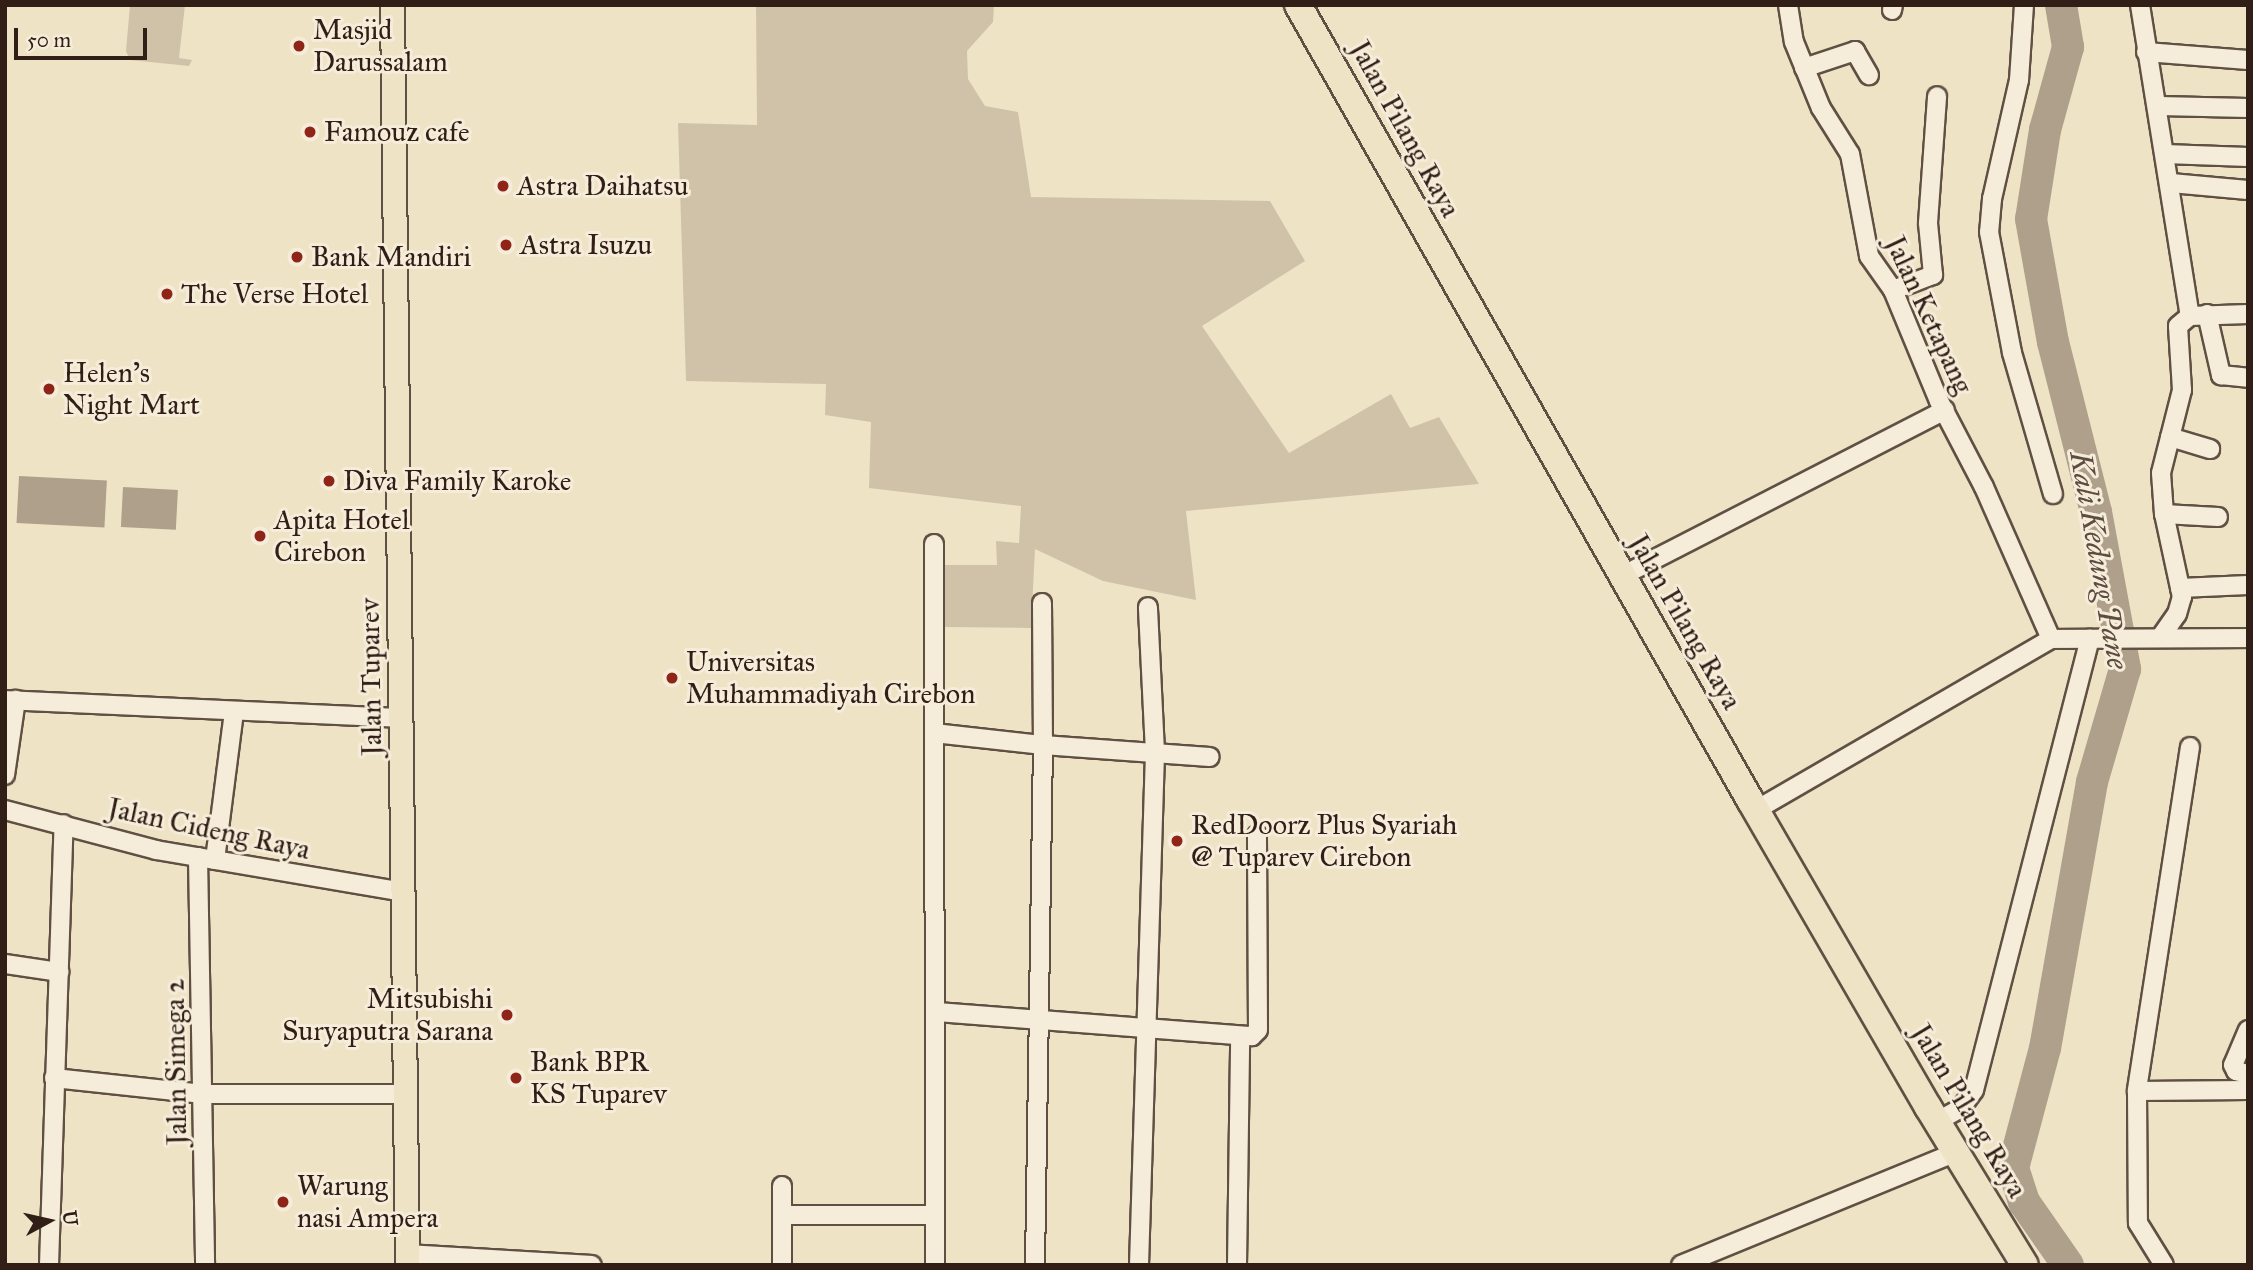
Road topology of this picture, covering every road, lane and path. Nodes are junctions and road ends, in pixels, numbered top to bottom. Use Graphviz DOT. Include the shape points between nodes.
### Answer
graph roads {
  1 [pos="392,5"];
  2 [pos="1298,5"];
  3 [pos="1788,5"];
  4 [pos="2024,5"];
  5 [pos="2140,5"];
  6 [pos="2146,52"];
  7 [pos="2248,60"];
  8 [pos="1804,68"];
  9 [pos="1870,75"];
  10 [pos="1937,96"];
  11 [pos="2159,106"];
  12 [pos="2248,108"];
  13 [pos="2165,154"];
  14 [pos="2248,157"];
  15 [pos="2171,183"];
  16 [pos="2248,190"];
  17 [pos="1893,290"];
  18 [pos="2248,314"];
  19 [pos="2194,317"];
  20 [pos="2248,378"];
  21 [pos="1945,410"];
  22 [pos="2171,437"];
  23 [pos="2210,449"];
  24 [pos="2053,494"];
  25 [pos="2164,514"];
  26 [pos="2218,517"];
  27 [pos="934,544"];
  28 [pos="1622,576"];
  29 [pos="2248,585"];
  30 [pos="2180,588"];
  31 [pos="1042,603"];
  32 [pos="1148,607"];
  33 [pos="2156,638"];
  34 [pos="2248,638"];
  35 [pos="2051,639"];
  36 [pos="2094,639"];
  37 [pos="11,700"];
  38 [pos="234,711"];
  39 [pos="401,718"];
  40 [pos="934,733"];
  41 [pos="1043,745"];
  42 [pos="2190,747"];
  43 [pos="1155,752"];
  44 [pos="1210,757"];
  45 [pos="5,775"];
  46 [pos="5,810"];
  47 [pos="1756,810"];
  48 [pos="64,824"];
  49 [pos="1257,835"];
  50 [pos="206,859"];
  51 [pos="404,892"];
  52 [pos="5,964"];
  53 [pos="60,972"];
  54 [pos="937,1012"];
  55 [pos="1041,1021"];
  56 [pos="1149,1030"];
  57 [pos="2248,1031"];
  58 [pos="1240,1036"];
  59 [pos="2248,1074"];
  60 [pos="54,1077"];
  61 [pos="2248,1090"];
  62 [pos="2137,1091"];
  63 [pos="203,1094"];
  64 [pos="405,1094"];
  65 [pos="1937,1122"];
  66 [pos="1959,1152"];
  67 [pos="782,1186"];
  68 [pos="783,1215"];
  69 [pos="935,1215"];
  70 [pos="407,1259"];
  71 [pos="49,1265"];
  72 [pos="205,1265"];
  73 [pos="592,1265"];
  74 [pos="782,1265"];
  75 [pos="935,1265"];
  76 [pos="1035,1265"];
  77 [pos="1139,1265"];
  78 [pos="1237,1265"];
  79 [pos="1681,1265"];
  80 [pos="2025,1265"];
  81 [pos="2164,1265"];
  1 -- 39 [label="main road, Jalan Tuparev"];
  2 -- 28 [label="highway, Jalan Pilang Raya"];
  3 -- 8 [label="street, Jalan Ketapang"];
  4 -- 24 [label="street" via="2019,80 1989,232 2012,353"];
  5 -- 6 [label="street"];
  6 -- 7 [label="street"];
  6 -- 11 [label="street"];
  8 -- 9 [label="street" via="1855,51"];
  8 -- 17 [label="street, Jalan Ketapang" via="1821,108 1850,154 1869,256"];
  10 -- 17 [label="street" via="1928,223 1934,275"];
  11 -- 12 [label="street"];
  11 -- 13 [label="street"];
  13 -- 14 [label="street"];
  13 -- 15 [label="street"];
  15 -- 16 [label="street"];
  15 -- 19 [label="street"];
  17 -- 21 [label="street, Jalan Ketapang"];
  18 -- 19 [label="street"];
  19 -- 20 [label="street" via="2221,375"];
  19 -- 22 [label="street" via="2177,331 2182,390"];
  21 -- 28 [label="street"];
  21 -- 35 [label="street, Jalan Ketapang"];
  22 -- 23 [label="street"];
  22 -- 25 [label="street" via="2161,473"];
  25 -- 26 [label="street"];
  25 -- 30 [label="street"];
  27 -- 40 [label="street"];
  28 -- 47 [label="highway, Jalan Pilang Raya"];
  29 -- 30 [label="street"];
  30 -- 33 [label="street" via="2177,614"];
  31 -- 41 [label="street"];
  32 -- 43 [label="street"];
  33 -- 34 [label="street"];
  33 -- 36 [label="street"];
  35 -- 36 [label="street"];
  35 -- 47 [label="street"];
  36 -- 65 [label="street" via="1974,1090 1961,1108"];
  37 -- 38 [label="street"];
  37 -- 45 [label="street"];
  38 -- 39 [label="street"];
  38 -- 50 [label="street, Jalan Simega 2"];
  39 -- 51 [label="main road, Jalan Tuparev"];
  40 -- 41 [label="street"];
  40 -- 54 [label="street"];
  41 -- 43 [label="street"];
  41 -- 55 [label="street"];
  42 -- 62 [label="street"];
  43 -- 44 [label="street"];
  43 -- 56 [label="street"];
  46 -- 48 [label="street, Jalan Cideng Raya"];
  47 -- 65 [label="highway, Jalan Pilang Raya"];
  48 -- 50 [label="street, Jalan Cideng Raya"];
  48 -- 53 [label="street"];
  49 -- 58 [label="street" via="1258,1030"];
  50 -- 51 [label="street, Jalan Cideng Raya"];
  50 -- 63 [label="street, Jalan Simega 2"];
  51 -- 64 [label="main road, Jalan Tuparev"];
  52 -- 53 [label="street"];
  53 -- 60 [label="street"];
  54 -- 55 [label="street"];
  54 -- 69 [label="street"];
  55 -- 56 [label="street"];
  55 -- 76 [label="street"];
  56 -- 58 [label="street"];
  56 -- 77 [label="street"];
  57 -- 59 [label="street" via="2233,1065 2235,1071"];
  58 -- 78 [label="street"];
  60 -- 63 [label="street"];
  60 -- 71 [label="street"];
  61 -- 62 [label="street"];
  62 -- 81 [label="street" via="2138,1223"];
  63 -- 64 [label="street"];
  63 -- 72 [label="street, Jalan Simega 2"];
  64 -- 70 [label="main road, Jalan Tuparev"];
  65 -- 66 [label="highway, Jalan Pilang Raya"];
  66 -- 79 [label="street"];
  66 -- 80 [label="highway, Jalan Pilang Raya"];
  67 -- 68 [label="street"];
  68 -- 69 [label="street"];
  68 -- 74 [label="street"];
  69 -- 75 [label="street"];
  70 -- 73 [label="street"];
}
